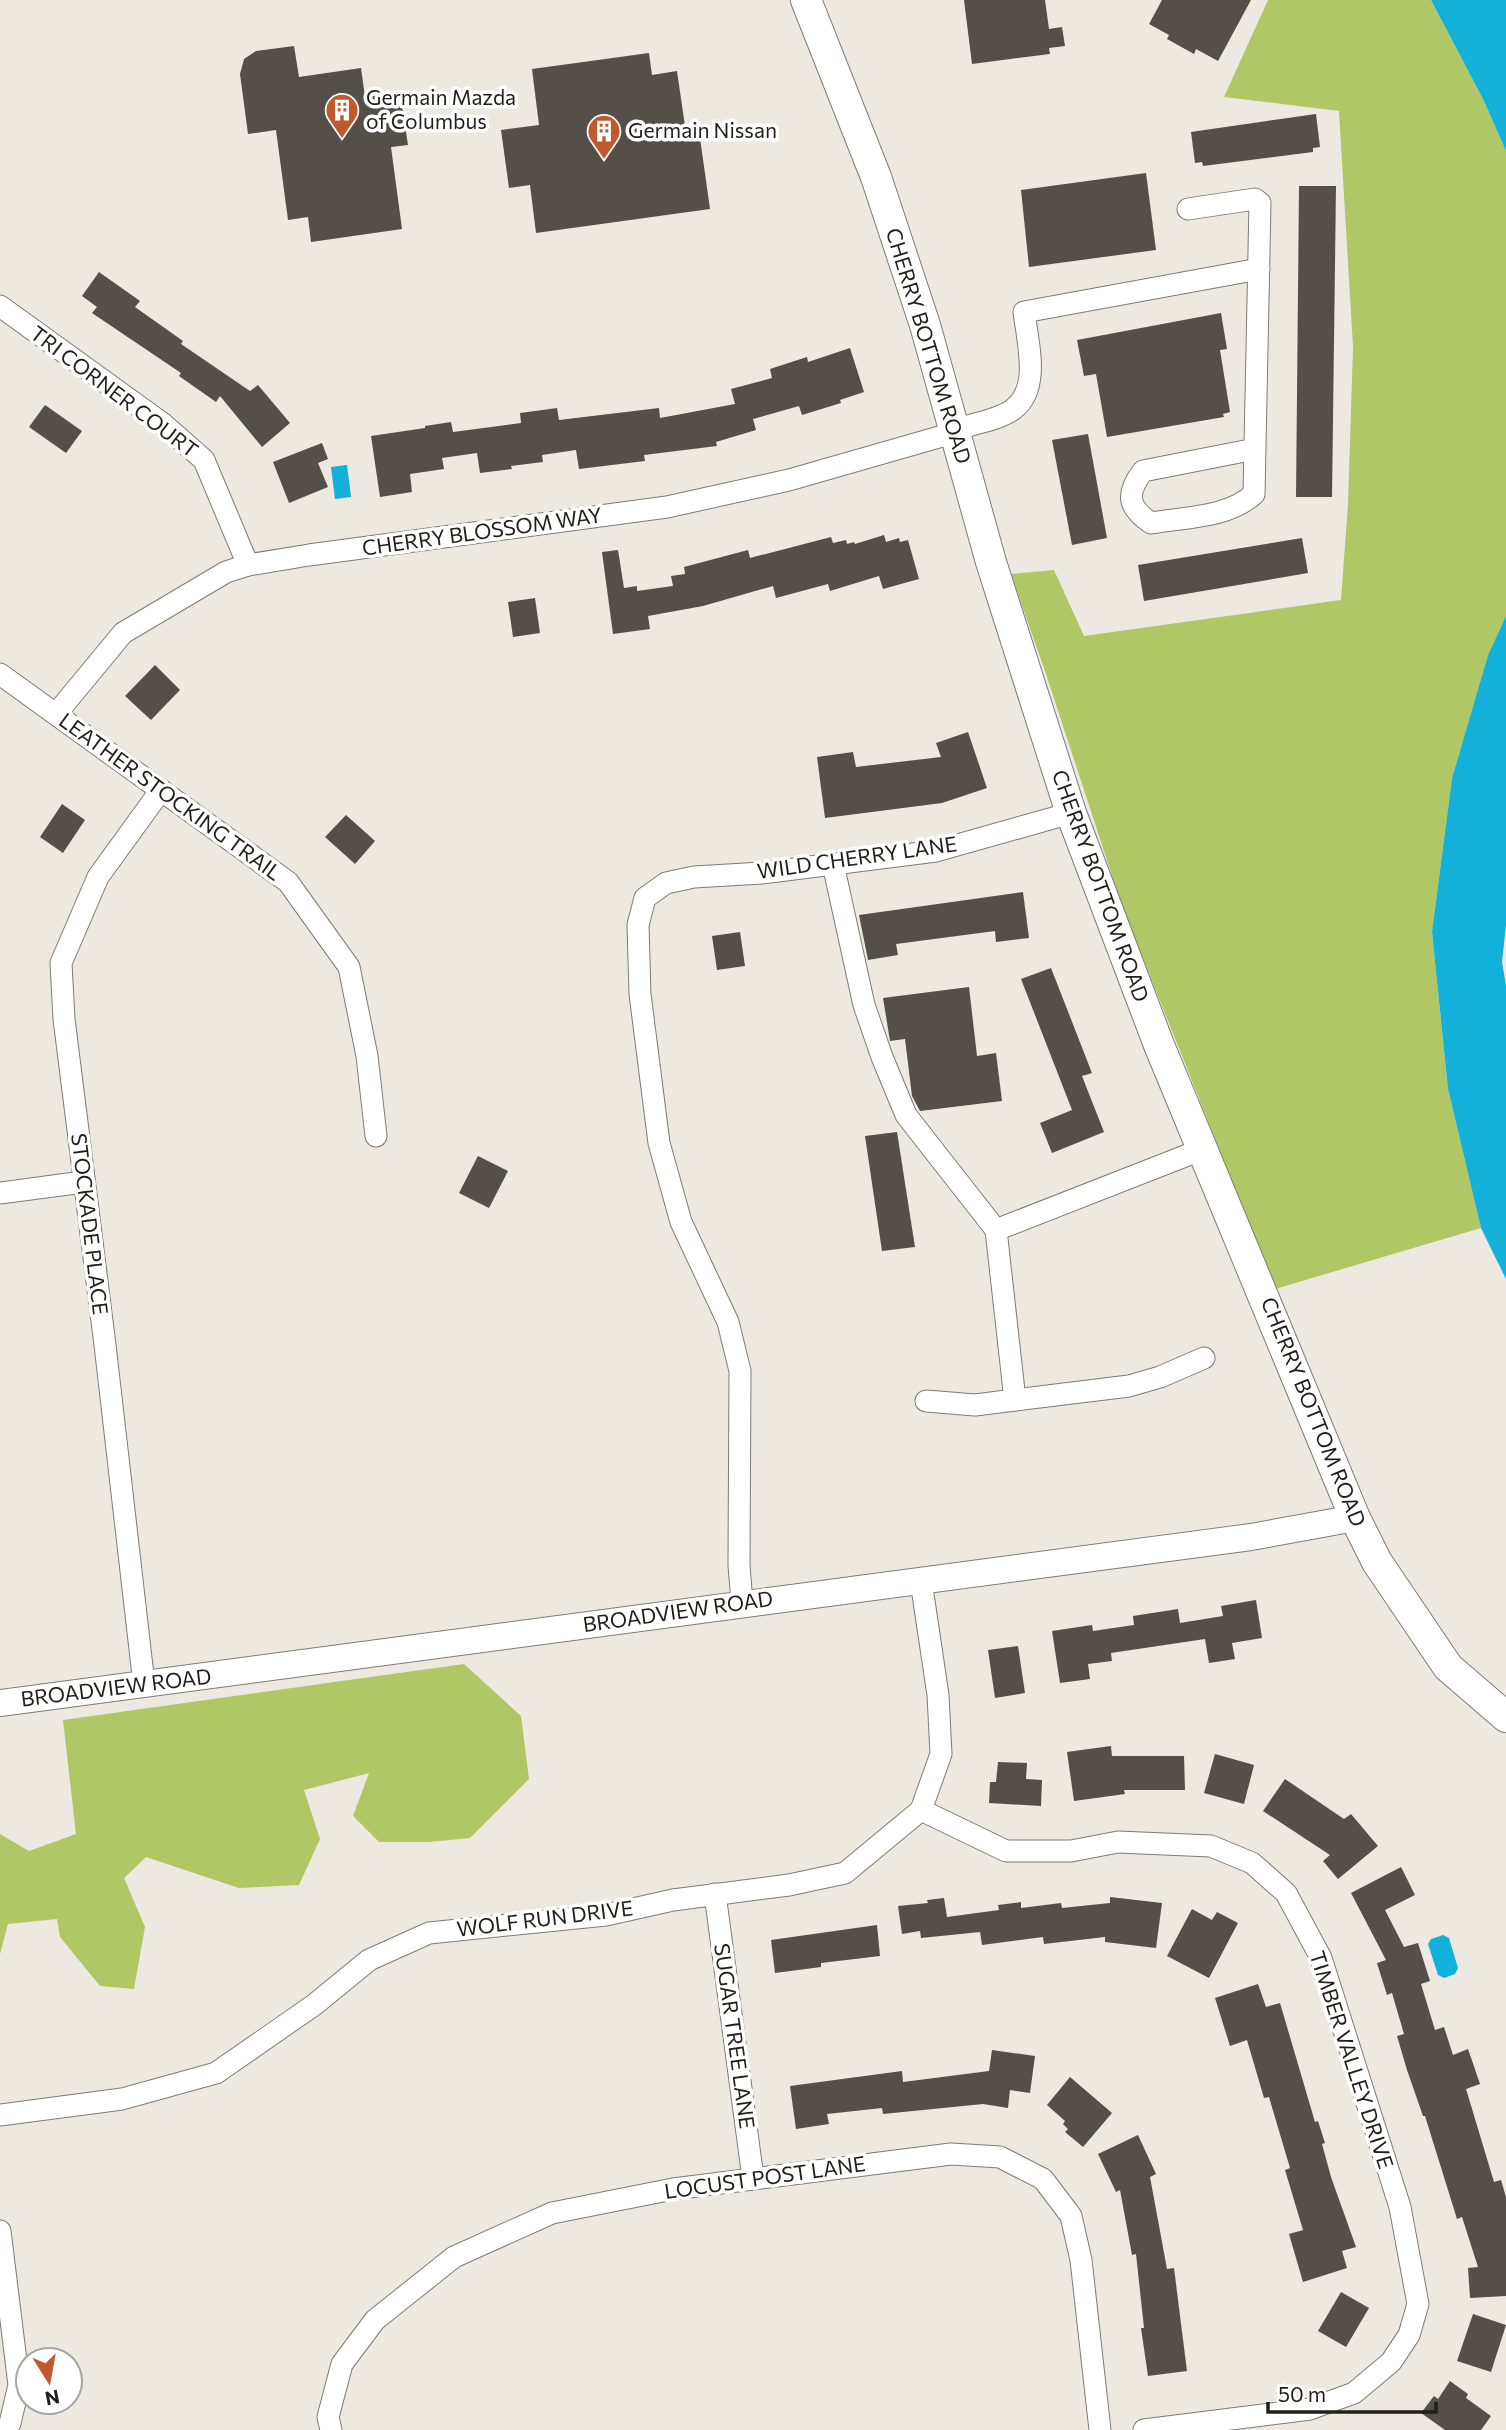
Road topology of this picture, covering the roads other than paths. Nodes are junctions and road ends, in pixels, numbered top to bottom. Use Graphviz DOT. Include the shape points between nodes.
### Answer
graph roads {
  1 [pos="806,0"];
  2 [pos="1188,209"];
  3 [pos="1259,269"];
  4 [pos="0,306"];
  5 [pos="953,430"];
  6 [pos="1255,449"];
  7 [pos="248,565"];
  8 [pos="0,674"];
  9 [pos="56,714"];
  10 [pos="161,790"];
  11 [pos="1071,813"];
  12 [pos="832,864"];
  13 [pos="376,1136"];
  14 [pos="1203,1149"];
  15 [pos="83,1182"];
  16 [pos="0,1193"];
  17 [pos="996,1230"];
  18 [pos="1204,1358"];
  19 [pos="1015,1400"];
  20 [pos="926,1401"];
  21 [pos="1355,1518"];
  22 [pos="921,1581"];
  23 [pos="743,1603"];
  24 [pos="144,1684"];
  25 [pos="0,1703"];
  26 [pos="1506,1717"];
  27 [pos="921,1810"];
  28 [pos="715,1894"];
  29 [pos="0,2115"];
  30 [pos="753,2178"];
  31 [pos="0,2231"];
  32 [pos="6,2430"];
  33 [pos="331,2430"];
  34 [pos="1100,2430"];
  35 [pos="1144,2430"];
  1 -- 5 [label="main road, CHERRY BOTTOM ROAD" via="876,177 925,324"];
  2 -- 3 [label="street" via="1255,199 1261,203"];
  3 -- 5 [label="street, CHERRY BLOSSOM WAY" via="1024,312 1030,386 1020,404 1004,415"];
  3 -- 6 [label="street"];
  4 -- 7 [label="street, TRI CORNER COURT" via="162,423 204,460"];
  5 -- 7 [label="street, CHERRY BLOSSOM WAY" via="789,480 667,508"];
  5 -- 11 [label="main road, CHERRY BOTTOM ROAD"];
  6 -- 6 [label="street" via="1255,494 1229,510 1151,523 1138,514 1131,501 1133,485 1143,471"];
  7 -- 9 [label="street, CHERRY BLOSSOM WAY" via="226,572 123,633"];
  8 -- 9 [label="street, LEATHER STOCKING TRAIL"];
  9 -- 10 [label="street, LEATHER STOCKING TRAIL"];
  10 -- 13 [label="street, LEATHER STOCKING TRAIL" via="288,882 349,967 367,1056"];
  10 -- 15 [label="street, STOCKADE PLACE" via="99,877 61,963"];
  11 -- 12 [label="street, WILD CHERRY LANE" via="936,850"];
  11 -- 14 [label="main road, CHERRY BOTTOM ROAD"];
  12 -- 17 [label="street" via="864,1005 906,1115"];
  12 -- 23 [label="street, WILD CHERRY LANE" via="666,883 645,898 638,925 639,994 659,1143 681,1222 727,1322 740,1371 738,1565"];
  14 -- 17 [label="street"];
  14 -- 21 [label="main road, CHERRY BOTTOM ROAD"];
  15 -- 16 [label="street"];
  15 -- 24 [label="street, STOCKADE PLACE"];
  17 -- 19 [label="street"];
  18 -- 19 [label="street" via="1129,1386"];
  19 -- 20 [label="street" via="975,1405"];
  21 -- 22 [label="street, BROADVIEW ROAD" via="1251,1537"];
  21 -- 26 [label="main road, CHERRY BOTTOM ROAD" via="1377,1562 1448,1667"];
  22 -- 23 [label="street, BROADVIEW ROAD"];
  22 -- 27 [label="street" via="938,1695 941,1754"];
  23 -- 24 [label="street, BROADVIEW ROAD"];
  24 -- 25 [label="street, BROADVIEW ROAD"];
  27 -- 28 [label="street, WOLF RUN DRIVE" via="845,1873"];
  27 -- 35 [label="street, TIMBER VALLEY DRIVE" via="1006,1851 1071,1851 1118,1842 1211,1846 1252,1863 1286,1893 1321,1958 1400,2207 1418,2304 1409,2335 1391,2362 1354,2393 1310,2409"];
  28 -- 29 [label="street, WOLF RUN DRIVE" via="607,1915 429,1933 369,1960 314,2005 216,2073 122,2099"];
  28 -- 30 [label="street, SUGAR TREE LANE"];
  30 -- 33 [label="street, LOCUST POST LANE" via="552,2213 454,2258 374,2320 342,2364 328,2417"];
  30 -- 34 [label="street, LOCUST POST LANE" via="951,2154 1000,2157 1044,2179 1071,2216 1081,2260"];
  31 -- 32 [label="street" via="19,2385"];
}
